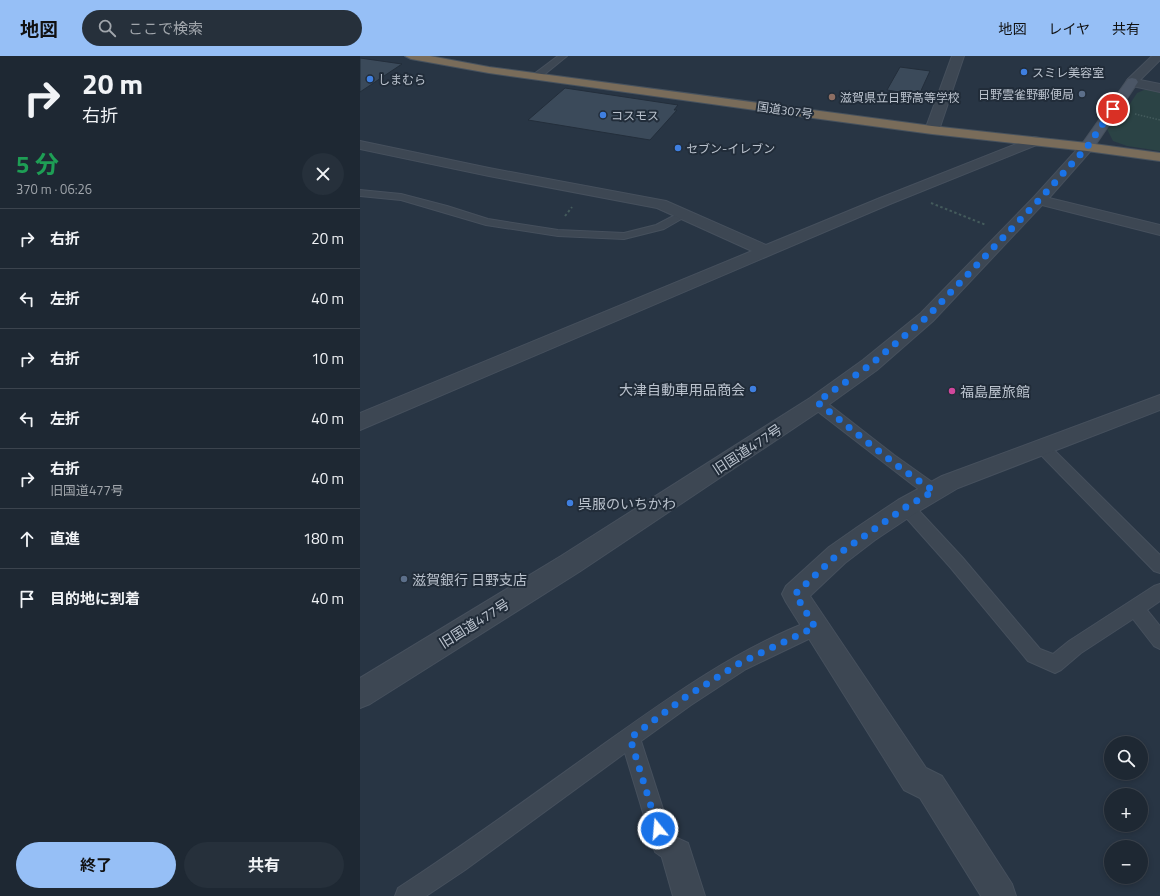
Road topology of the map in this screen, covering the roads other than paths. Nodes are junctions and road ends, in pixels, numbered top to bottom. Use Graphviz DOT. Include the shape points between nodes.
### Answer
graph roads {
  1 [pos="411,56"];
  2 [pos="563,56"];
  3 [pos="958,56"];
  4 [pos="1158,56"];
  5 [pos="537,76"];
  6 [pos="1132,82"];
  7 [pos="1160,88"];
  8 [pos="932,130"];
  9 [pos="1034,141"];
  10 [pos="360,145"];
  11 [pos="1087,147"];
  12 [pos="1160,157"];
  13 [pos="360,193"];
  14 [pos="1039,200"];
  15 [pos="685,214"];
  16 [pos="1160,230"];
  17 [pos="766,251"];
  18 [pos="817,402"];
  19 [pos="1160,402"];
  20 [pos="360,422"];
  21 [pos="1043,448"];
  22 [pos="934,491"];
  23 [pos="906,507"];
  24 [pos="1160,566"];
  25 [pos="1160,592"];
  26 [pos="1135,608"];
  27 [pos="815,627"];
  28 [pos="1160,640"];
  29 [pos="360,694"];
  30 [pos="630,738"];
  31 [pos="677,854"];
  32 [pos="406,896"];
  33 [pos="689,896"];
  34 [pos="1000,896"];
  1 -- 5 [label="highway, 国道307号"];
  2 -- 5 [label="lane"];
  3 -- 8 [label="street"];
  4 -- 6 [label="street"];
  5 -- 8 [label="highway, 国道307号"];
  6 -- 7 [label="street"];
  6 -- 11 [label="street"];
  8 -- 9 [label="highway, 国道307号"];
  9 -- 11 [label="highway, 国道307号"];
  9 -- 17 [label="street"];
  10 -- 15 [label="street" via="661,204"];
  11 -- 12 [label="highway, 国道307号"];
  11 -- 14 [label="street, 旧国道477号"];
  13 -- 15 [label="lane" via="401,197 486,222 558,233 624,236 660,227"];
  14 -- 16 [label="street"];
  14 -- 18 [label="street, 旧国道477号" via="927,317 870,365"];
  15 -- 17 [label="street"];
  17 -- 20 [label="street"];
  18 -- 22 [label="lane" via="904,472"];
  18 -- 29 [label="street, 旧国道477号" via="570,564"];
  19 -- 21 [label="street"];
  21 -- 22 [label="street" via="977,471"];
  21 -- 24 [label="lane"];
  22 -- 23 [label="street"];
  23 -- 26 [label="lane" via="1034,654 1055,664 1075,647"];
  23 -- 27 [label="street" via="837,555 795,594"];
  25 -- 26 [label="lane"];
  26 -- 28 [label="lane"];
  27 -- 30 [label="lane" via="740,663 684,698"];
  27 -- 34 [label="street" via="915,779 931,787"];
  30 -- 31 [label="lane" via="663,844"];
  30 -- 32 [label="lane"];
  31 -- 33 [label="street"];
}
